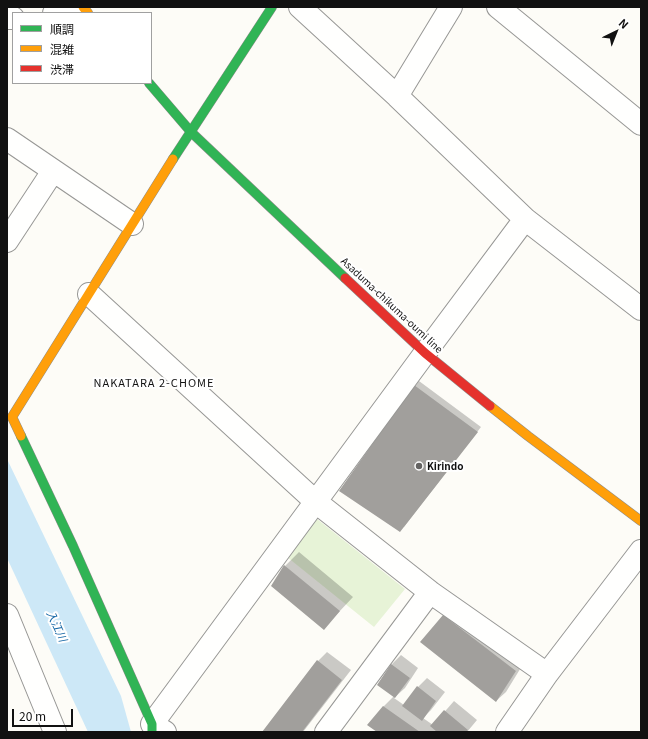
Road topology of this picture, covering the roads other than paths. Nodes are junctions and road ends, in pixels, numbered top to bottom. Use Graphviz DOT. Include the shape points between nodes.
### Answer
graph roads {
  1 [pos="77,7"];
  2 [pos="272,7"];
  3 [pos="300,7"];
  4 [pos="451,7"];
  5 [pos="498,7"];
  6 [pos="58,12"];
  7 [pos="150,84"];
  8 [pos="397,96"];
  9 [pos="641,124"];
  10 [pos="191,132"];
  11 [pos="7,140"];
  12 [pos="53,171"];
  13 [pos="525,219"];
  14 [pos="132,224"];
  15 [pos="7,241"];
  16 [pos="89,294"];
  17 [pos="641,309"];
  18 [pos="425,353"];
  19 [pos="316,502"];
  20 [pos="641,521"];
  21 [pos="641,551"];
  22 [pos="430,592"];
  23 [pos="7,615"];
  24 [pos="547,674"];
  25 [pos="156,729"];
  26 [pos="55,732"];
  27 [pos="326,732"];
  28 [pos="507,732"];
  1 -- 6 [label="street"];
  2 -- 10 [label="street"];
  3 -- 8 [label="street"];
  4 -- 8 [label="street"];
  5 -- 9 [label="street"];
  7 -- 10 [label="street, Asaduma-chikuma-oumi line"];
  8 -- 13 [label="street"];
  10 -- 14 [label="street"];
  10 -- 18 [label="street, Asaduma-chikuma-oumi line"];
  11 -- 12 [label="street"];
  12 -- 14 [label="street"];
  12 -- 15 [label="street"];
  13 -- 17 [label="street"];
  13 -- 18 [label="street"];
  14 -- 16 [label="street"];
  16 -- 19 [label="street"];
  16 -- 25 [label="street" via="12,417"];
  18 -- 19 [label="street"];
  18 -- 20 [label="street, Asaduma-chikuma-oumi line" via="528,436"];
  19 -- 22 [label="street"];
  19 -- 25 [label="street"];
  21 -- 24 [label="street"];
  22 -- 24 [label="street"];
  22 -- 27 [label="street"];
  23 -- 26 [label="street"];
  24 -- 28 [label="street"];
}
